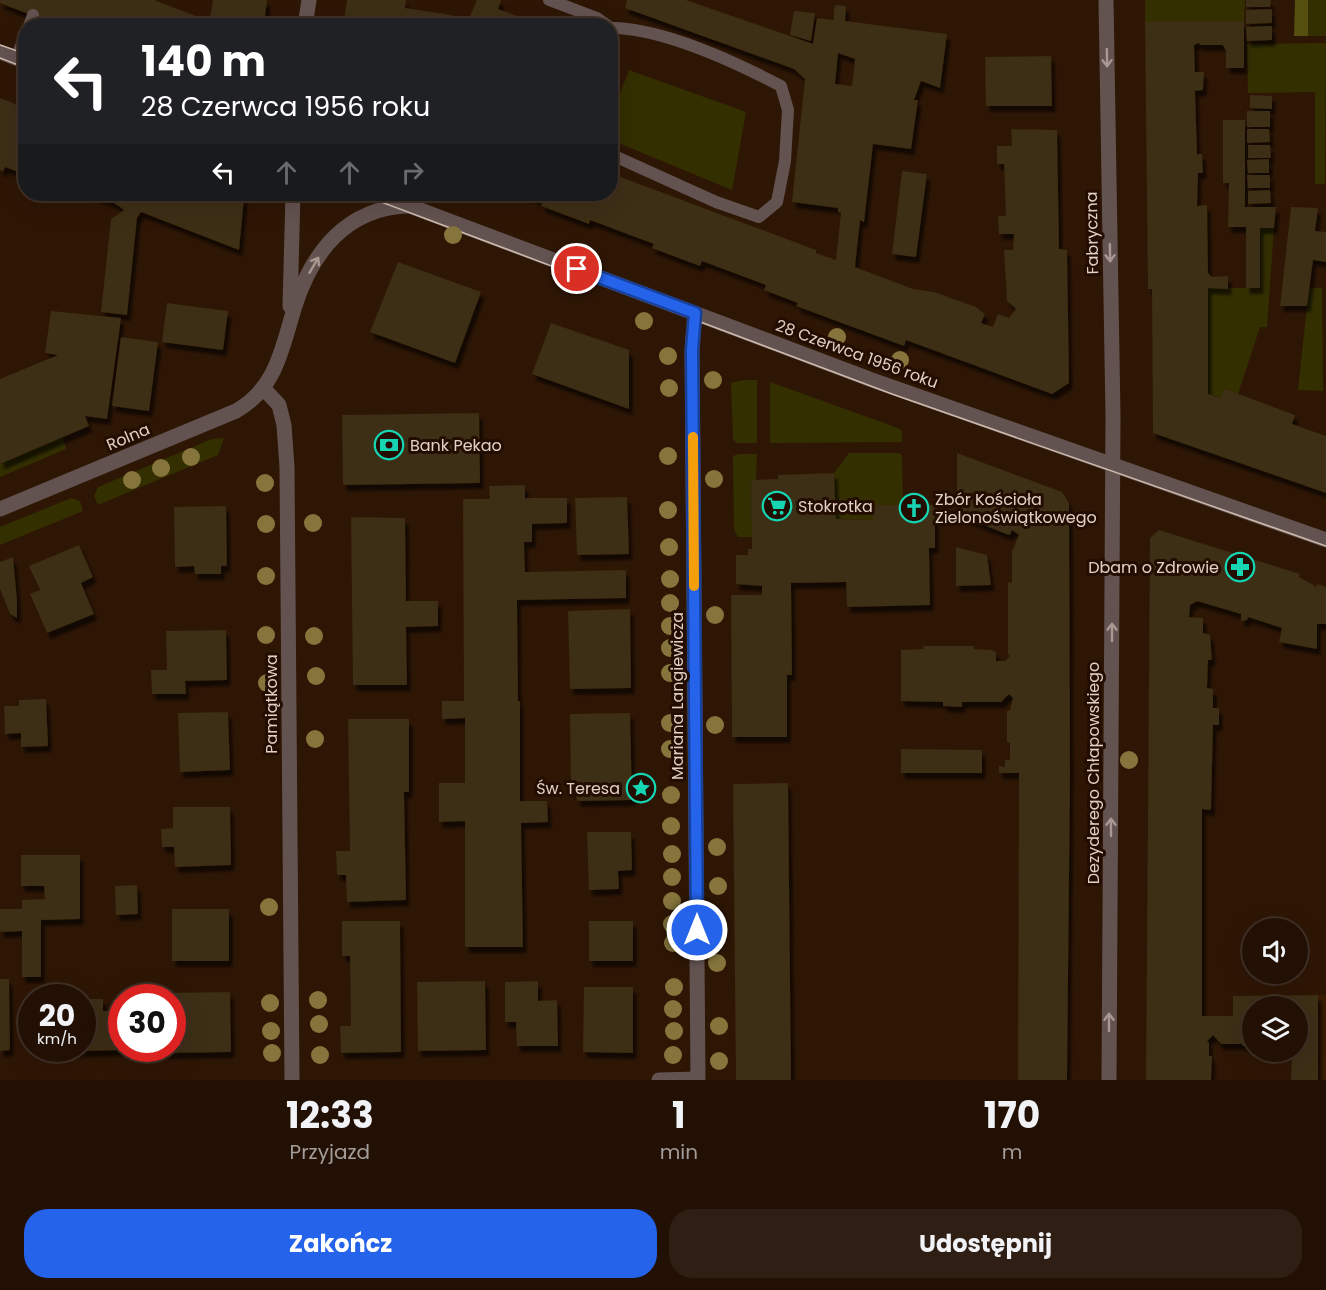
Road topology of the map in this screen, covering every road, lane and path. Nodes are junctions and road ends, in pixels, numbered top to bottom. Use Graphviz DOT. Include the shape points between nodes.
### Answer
graph roads {
  1 [pos="309,0"];
  2 [pos="549,0"];
  3 [pos="1106,0"];
  4 [pos="306,18"];
  5 [pos="597,18"];
  6 [pos="618,28"];
  7 [pos="0,52"];
  8 [pos="18,59"];
  9 [pos="618,158"];
  10 [pos="293,201"];
  11 [pos="397,201"];
  12 [pos="410,206"];
  13 [pos="695,313"];
  14 [pos="285,339"];
  15 [pos="264,389"];
  16 [pos="1113,466"];
  17 [pos="0,509"];
  18 [pos="1326,540"];
  19 [pos="292,1080"];
  20 [pos="659,1080"];
  21 [pos="698,1080"];
  22 [pos="1109,1080"];
  1 -- 4 [label="street"];
  2 -- 5 [label="lane"];
  3 -- 16 [label="street, Fabryczna, one-way"];
  6 -- 9 [label="lane" via="634,28 745,68 781,86 788,110 785,161 777,202 759,217"];
  7 -- 8 [label="street"];
  10 -- 14 [label="street" via="291,301"];
  11 -- 12 [label="street, 28 Czerwca 1956 roku"];
  12 -- 13 [label="street, 28 Czerwca 1956 roku"];
  14 -- 12 [label="street, one-way" via="304,283 327,244 364,215"];
  13 -- 16 [label="street, 28 Czerwca 1956 roku"];
  13 -- 21 [label="street, Mariana Langiewicza" via="692,350"];
  14 -- 15 [label="street"];
  15 -- 17 [label="street, Rolna" via="236,411"];
  15 -- 19 [label="street, Pamiątkowa" via="279,405 287,467"];
  16 -- 18 [label="street, 28 Czerwca 1956 roku"];
  22 -- 16 [label="street, Dezyderego Chłapowskiego, one-way"];
  20 -- 21 [label="street"];
}
